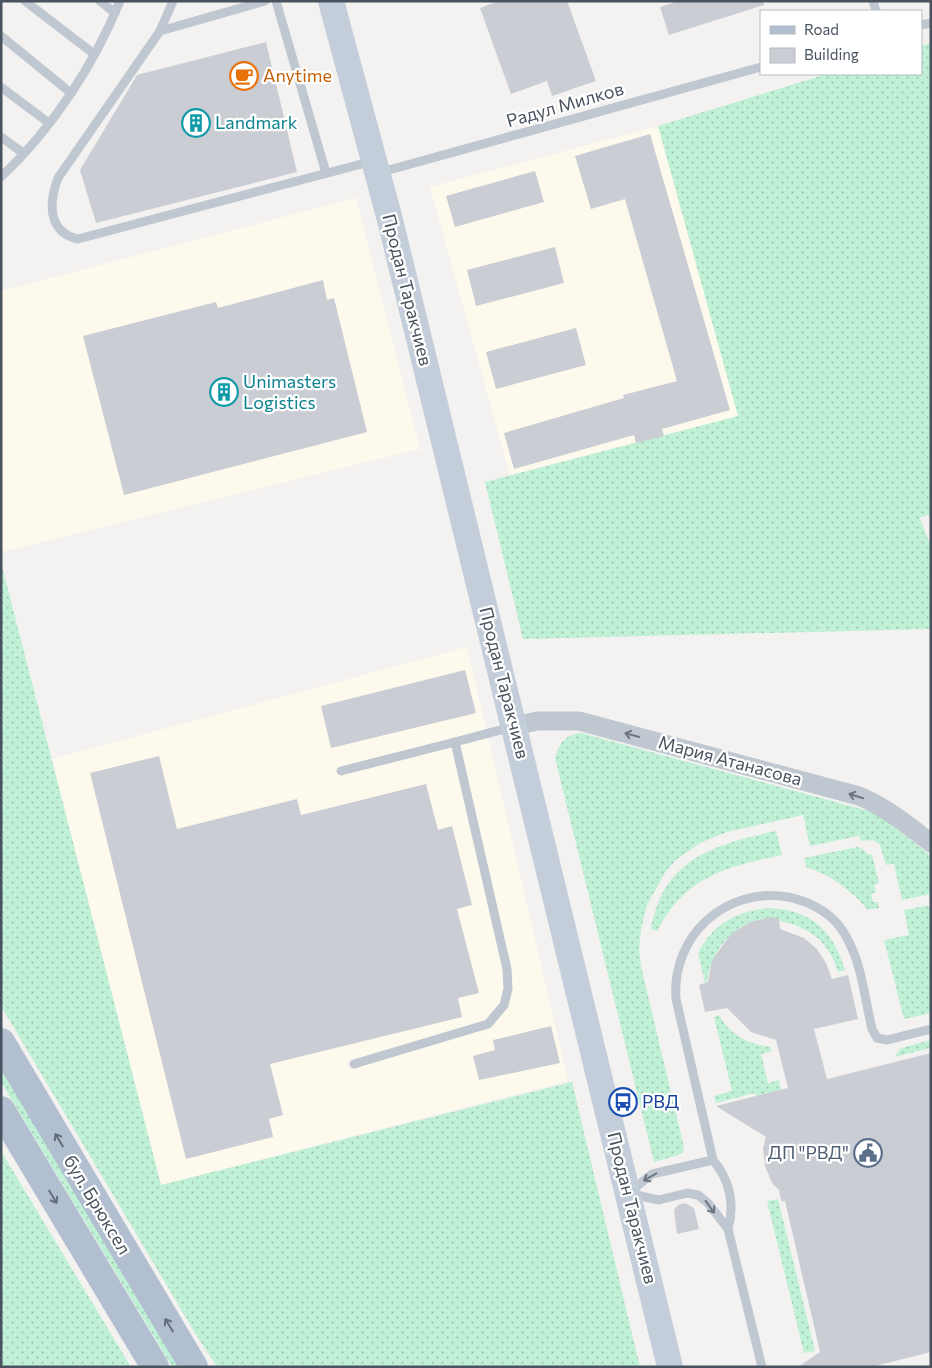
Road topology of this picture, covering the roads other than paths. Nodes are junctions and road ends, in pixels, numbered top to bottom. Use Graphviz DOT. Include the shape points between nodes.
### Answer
graph roads {
  1 [pos="25,1"];
  2 [pos="100,1"];
  3 [pos="120,1"];
  4 [pos="173,1"];
  5 [pos="265,1"];
  6 [pos="276,1"];
  7 [pos="331,1"];
  8 [pos="115,13"];
  9 [pos="160,30"];
  10 [pos="1,36"];
  11 [pos="94,54"];
  12 [pos="760,67"];
  13 [pos="1,87"];
  14 [pos="71,93"];
  15 [pos="48,123"];
  16 [pos="1,137"];
  17 [pos="24,153"];
  18 [pos="377,167"];
  19 [pos="326,173"];
  20 [pos="1,177"];
  21 [pos="515,726"];
  22 [pos="455,742"];
  23 [pos="341,771"];
  24 [pos="931,844"];
  25 [pos="931,1029"];
  26 [pos="1,1042"];
  27 [pos="354,1064"];
  28 [pos="1,1110"];
  29 [pos="713,1160"];
  30 [pos="628,1193"];
  31 [pos="728,1230"];
  32 [pos="155,1367"];
  33 [pos="194,1367"];
  34 [pos="670,1367"];
  35 [pos="762,1367"];
  1 -- 11 [label="lane"];
  2 -- 8 [label="lane"];
  3 -- 8 [label="lane"];
  4 -- 9 [label="lane, Радул Милков"];
  5 -- 9 [label="lane"];
  6 -- 19 [label="lane"];
  7 -- 18 [label="street, Продан Таракчиев"];
  8 -- 11 [label="lane"];
  9 -- 19 [label="lane, Радул Милков" via="58,178 52,197 52,217 64,234 78,239"];
  10 -- 14 [label="lane"];
  11 -- 14 [label="lane"];
  12 -- 18 [label="lane, Радул Милков"];
  13 -- 15 [label="lane"];
  14 -- 15 [label="lane"];
  15 -- 17 [label="lane"];
  16 -- 17 [label="lane"];
  17 -- 20 [label="lane"];
  18 -- 19 [label="lane, Радул Милков"];
  18 -- 21 [label="street, Продан Таракчиев"];
  21 -- 22 [label="lane"];
  24 -- 21 [label="street, Мария Атанасова, one-way" via="880,805 860,796 579,721 537,721"];
  21 -- 30 [label="street, Продан Таракчиев"];
  22 -- 23 [label="lane"];
  22 -- 27 [label="lane" via="508,969 504,1005 488,1024"];
  25 -- 29 [label="lane" via="887,1040 878,1038 872,1029 852,946 839,925 818,908 796,898 769,895 741,899 719,910 701,925 689,943 675,985"];
  33 -- 26 [label="main road, бул. Брюксел, one-way"];
  28 -- 32 [label="main road, бул. Брюксел, one-way"];
  29 -- 30 [label="lane, one-way" via="652,1174"];
  29 -- 31 [label="lane" via="721,1169 730,1193 732,1216"];
  30 -- 31 [label="lane, one-way" via="658,1200 693,1193 703,1198"];
  30 -- 34 [label="street, Продан Таракчиев"];
  31 -- 35 [label="lane"];
}
